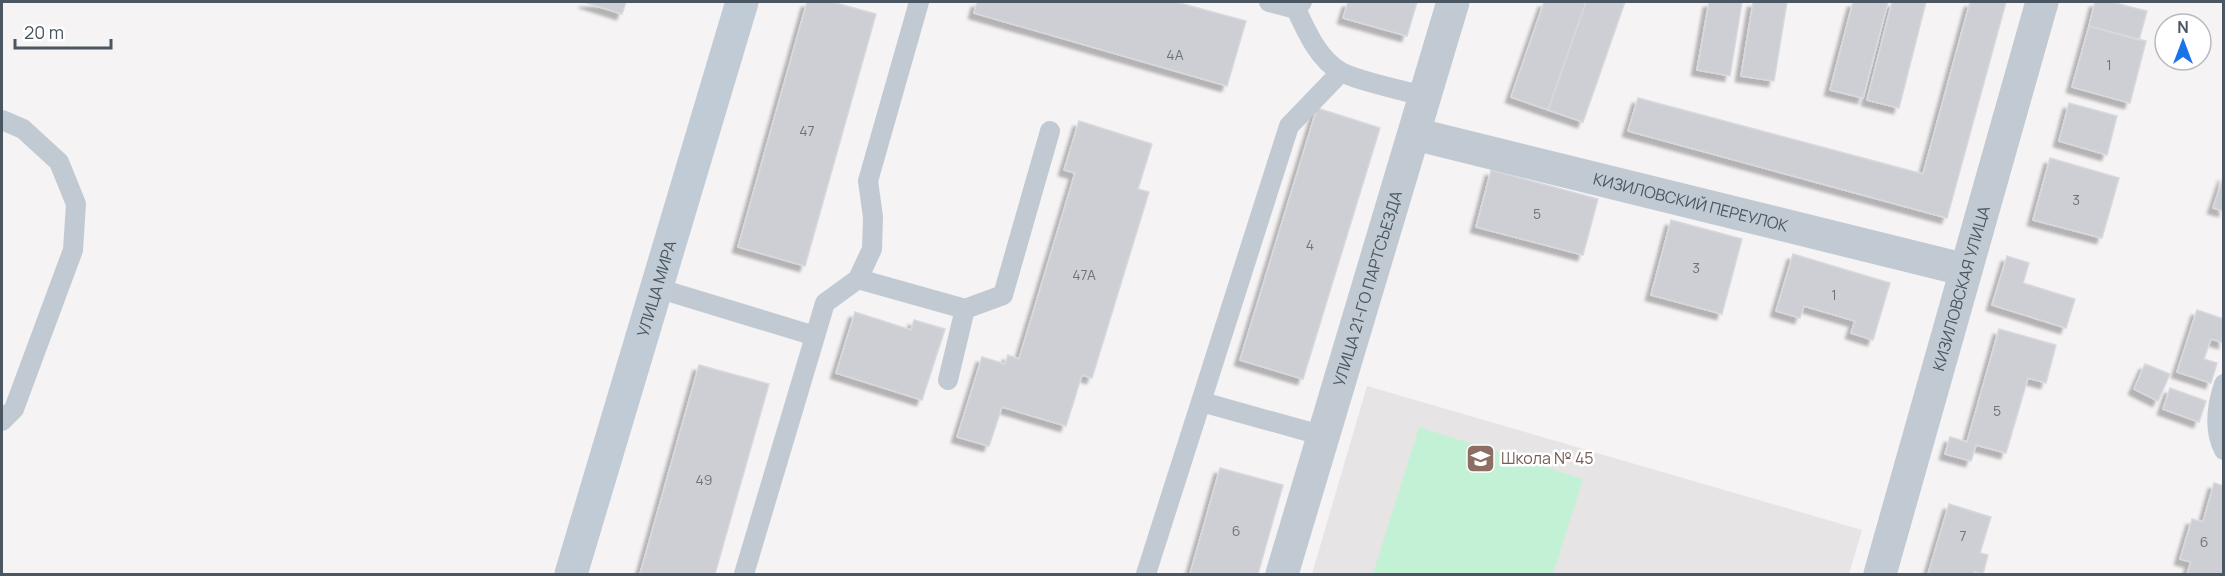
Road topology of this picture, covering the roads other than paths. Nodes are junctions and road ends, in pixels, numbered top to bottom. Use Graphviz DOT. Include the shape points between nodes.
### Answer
graph roads {
  1 [pos="742,2"];
  2 [pos="919,2"];
  3 [pos="1269,2"];
  4 [pos="1453,2"];
  5 [pos="2042,2"];
  6 [pos="1299,5"];
  7 [pos="1341,72"];
  8 [pos="1426,97"];
  9 [pos="2,120"];
  10 [pos="1050,131"];
  11 [pos="1415,134"];
  12 [pos="1966,270"];
  13 [pos="858,279"];
  14 [pos="657,288"];
  15 [pos="965,309"];
  16 [pos="815,336"];
  17 [pos="948,380"];
  18 [pos="2223,384"];
  19 [pos="1203,402"];
  20 [pos="2,421"];
  21 [pos="1324,436"];
  22 [pos="2223,450"];
  23 [pos="571,574"];
  24 [pos="744,574"];
  25 [pos="1146,574"];
  26 [pos="1282,574"];
  27 [pos="1880,574"];
  1 -- 14 [label="street, УЛИЦА МИРА"];
  2 -- 13 [label="lane" via="868,181 872,249"];
  3 -- 6 [label="lane"];
  4 -- 8 [label="street, УЛИЦА 21-ГО ПАРТСЪЕЗДА"];
  5 -- 12 [label="street, КИЗИЛОВСКАЯ УЛИЦА"];
  6 -- 7 [label="lane" via="1317,49"];
  7 -- 8 [label="lane"];
  7 -- 19 [label="lane" via="1288,126"];
  8 -- 11 [label="street, УЛИЦА 21-ГО ПАРТСЪЕЗДА"];
  9 -- 20 [label="lane" via="23,129 58,162 76,204 73,250 14,409"];
  10 -- 15 [label="lane" via="1003,295"];
  11 -- 12 [label="street, КИЗИЛОВСКИЙ ПЕРЕУЛОК"];
  11 -- 21 [label="street, УЛИЦА 21-ГО ПАРТСЪЕЗДА"];
  12 -- 27 [label="street, КИЗИЛОВСКАЯ УЛИЦА"];
  13 -- 15 [label="lane"];
  13 -- 16 [label="lane" via="825,303"];
  14 -- 16 [label="lane"];
  14 -- 23 [label="street, УЛИЦА МИРА"];
  15 -- 17 [label="lane"];
  16 -- 24 [label="lane"];
  18 -- 22 [label="lane" via="2217,429"];
  19 -- 21 [label="lane"];
  19 -- 25 [label="lane"];
  21 -- 26 [label="street, УЛИЦА 21-ГО ПАРТСЪЕЗДА"];
}
